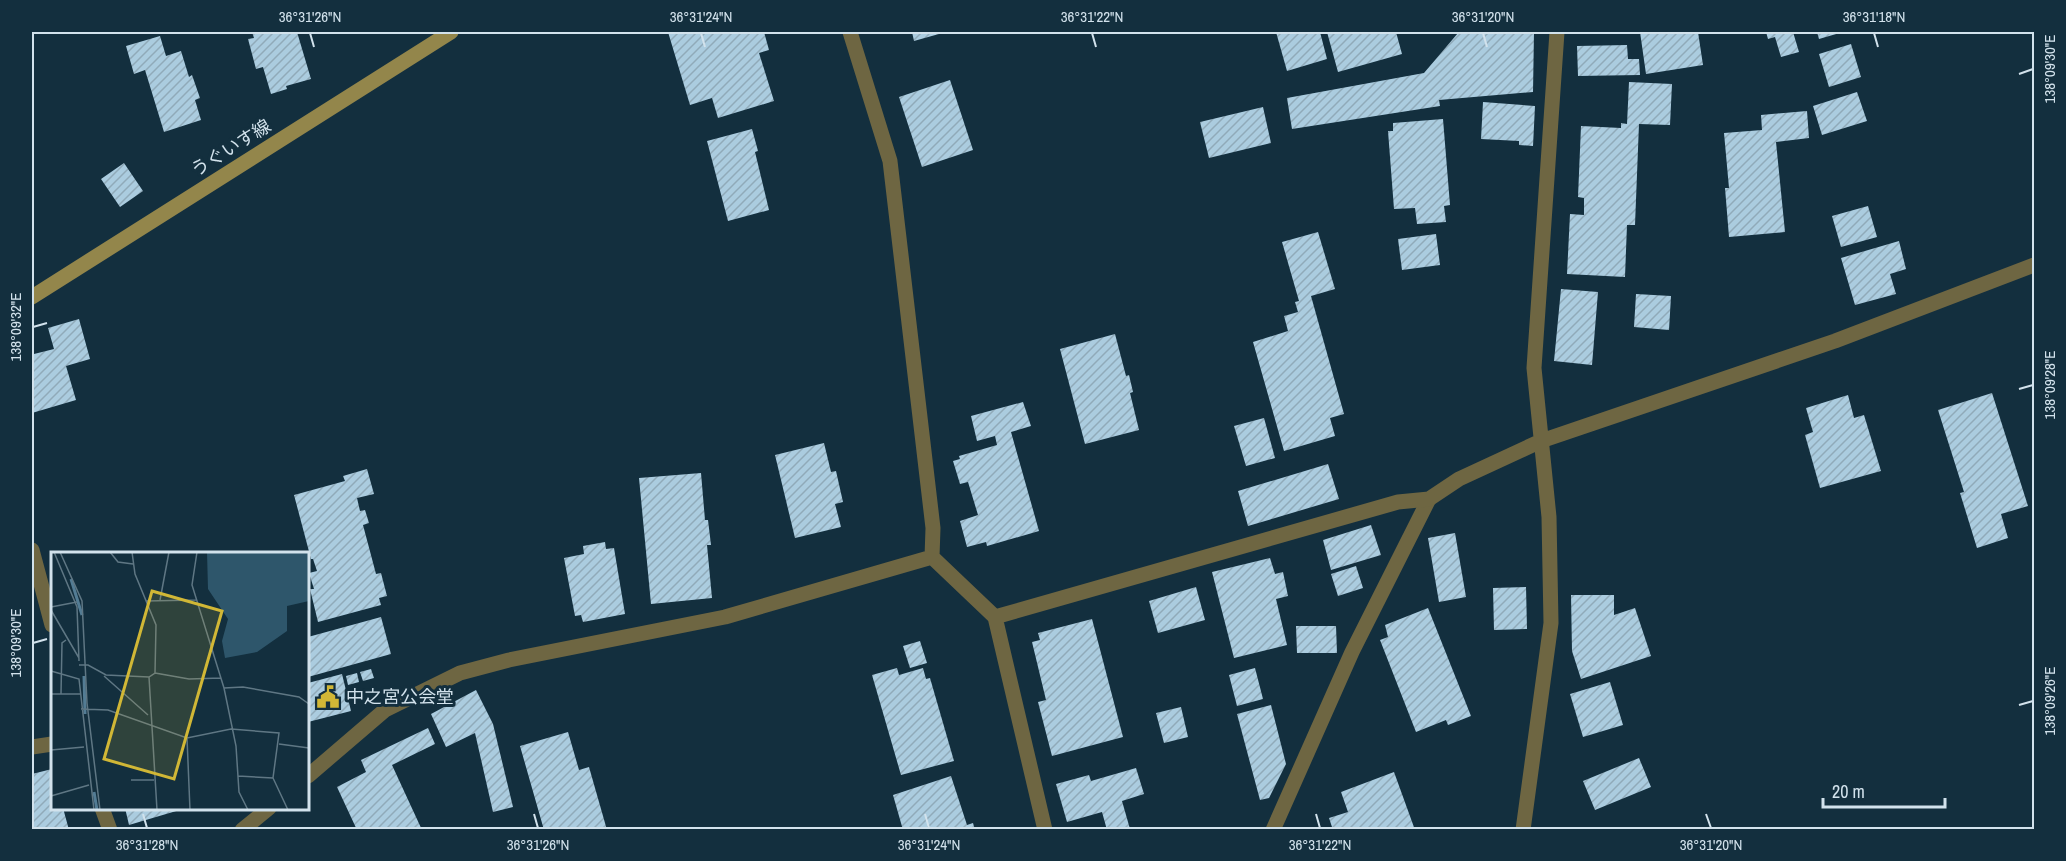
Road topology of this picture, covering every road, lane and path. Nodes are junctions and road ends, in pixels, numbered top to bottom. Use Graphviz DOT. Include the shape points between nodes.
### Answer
graph roads {
  1 [pos="451,32"];
  2 [pos="850,32"];
  3 [pos="1557,32"];
  4 [pos="2034,265"];
  5 [pos="32,297"];
  6 [pos="1541,441"];
  7 [pos="1429,499"];
  8 [pos="32,550"];
  9 [pos="932,557"];
  10 [pos="995,617"];
  11 [pos="51,621"];
  12 [pos="51,744"];
  13 [pos="32,747"];
  14 [pos="309,775"];
  15 [pos="103,810"];
  16 [pos="267,810"];
  17 [pos="110,830"];
  18 [pos="242,830"];
  19 [pos="1045,830"];
  20 [pos="1273,830"];
  21 [pos="1523,830"];
  1 -- 5 [label="street, うぐいす線"];
  2 -- 9 [label="street" via="890,161 933,528"];
  3 -- 6 [label="street" via="1534,368"];
  4 -- 6 [label="street" via="1835,341"];
  6 -- 7 [label="street" via="1459,479"];
  6 -- 21 [label="street" via="1549,517 1551,623"];
  7 -- 10 [label="street" via="1398,502"];
  7 -- 20 [label="street" via="1352,652"];
  8 -- 11 [label="street"];
  9 -- 10 [label="street"];
  9 -- 14 [label="street" via="725,617 460,673 385,710"];
  10 -- 19 [label="street"];
  12 -- 13 [label="street"];
  15 -- 17 [label="street"];
  16 -- 18 [label="street"];
}
